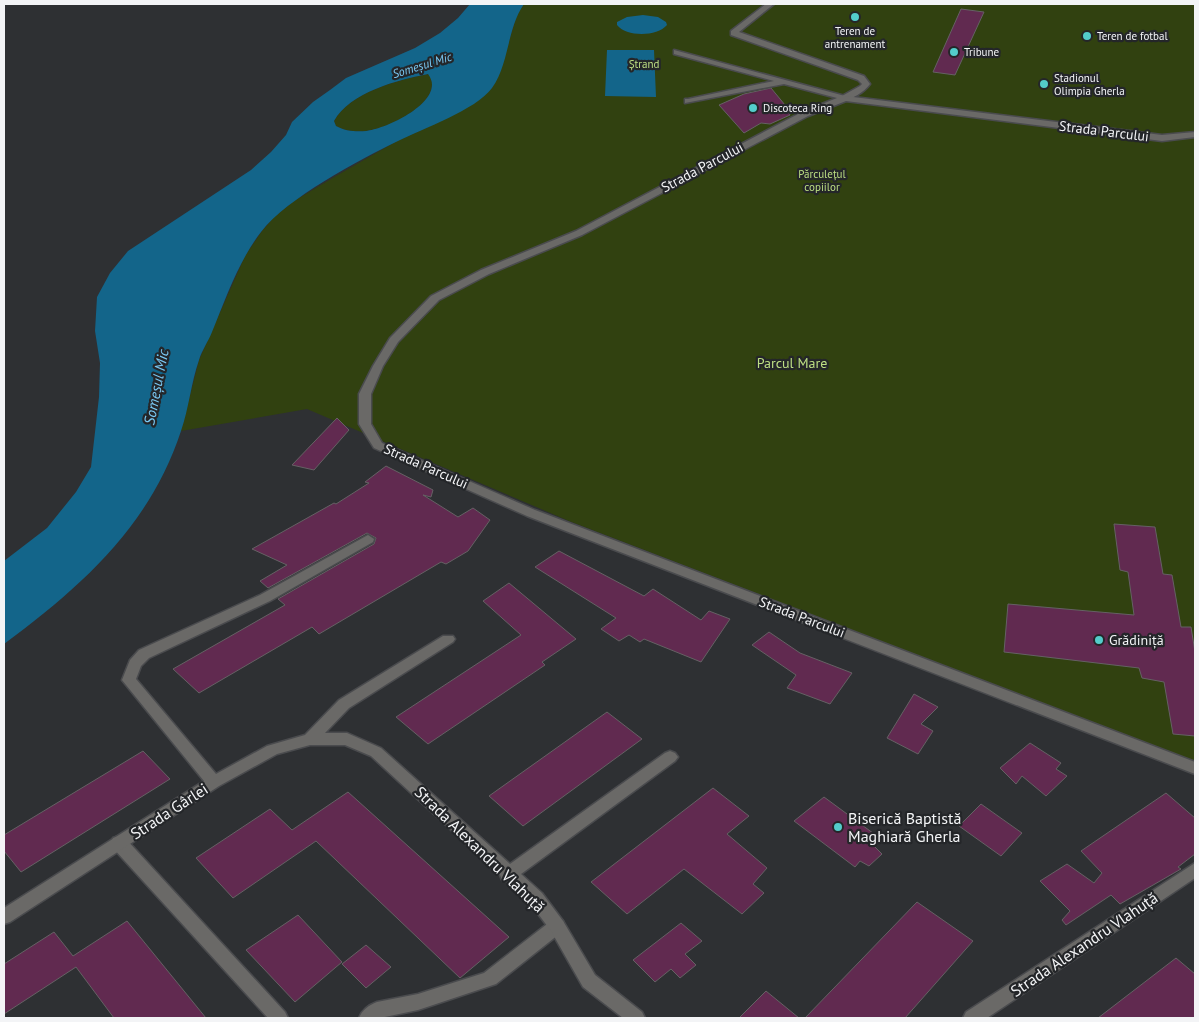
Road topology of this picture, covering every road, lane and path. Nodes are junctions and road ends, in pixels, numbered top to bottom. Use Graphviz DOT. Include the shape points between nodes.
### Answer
graph roads {
  1 [pos="770,4"];
  2 [pos="677,52"];
  3 [pos="785,82"];
  4 [pos="845,98"];
  5 [pos="688,100"];
  6 [pos="1195,135"];
  7 [pos="368,539"];
  8 [pos="448,639"];
  9 [pos="310,739"];
  10 [pos="347,739"];
  11 [pos="670,757"];
  12 [pos="1195,768"];
  13 [pos="214,782"];
  14 [pos="118,843"];
  15 [pos="1195,870"];
  16 [pos="508,875"];
  17 [pos="4,917"];
  18 [pos="557,926"];
  19 [pos="279,1018"];
  20 [pos="368,1018"];
  21 [pos="636,1018"];
  22 [pos="972,1018"];
  1 -- 4 [label="street" via="734,33 861,78 866,84 863,88"];
  2 -- 3 [label="street"];
  3 -- 4 [label="street"];
  3 -- 5 [label="street"];
  4 -- 6 [label="street, Strada Parcului" via="1162,138"];
  4 -- 12 [label="street, Strada Parcului" via="796,119 579,233 485,272 435,298 394,340 378,366 365,394 365,424 378,445 531,513"];
  7 -- 13 [label="street" via="265,598 144,654 135,664 129,680"];
  8 -- 9 [label="street" via="344,704"];
  9 -- 10 [label="street, Strada Gârlei"];
  9 -- 13 [label="street, Strada Gârlei" via="272,750"];
  10 -- 16 [label="street, Strada Alexandru Vlahuță" via="376,752 408,779"];
  11 -- 16 [label="street"];
  13 -- 14 [label="street, Strada Gârlei"];
  14 -- 17 [label="street, Strada Gârlei"];
  14 -- 19 [label="street"];
  15 -- 22 [label="street, Strada Alexandru Vlahuță"];
  16 -- 18 [label="street, Strada Alexandru Vlahuță" via="536,898"];
  18 -- 20 [label="street" via="490,979 418,1002 377,1010"];
  18 -- 21 [label="street, Strada Alexandru Vlahuță" via="590,981"];
}
